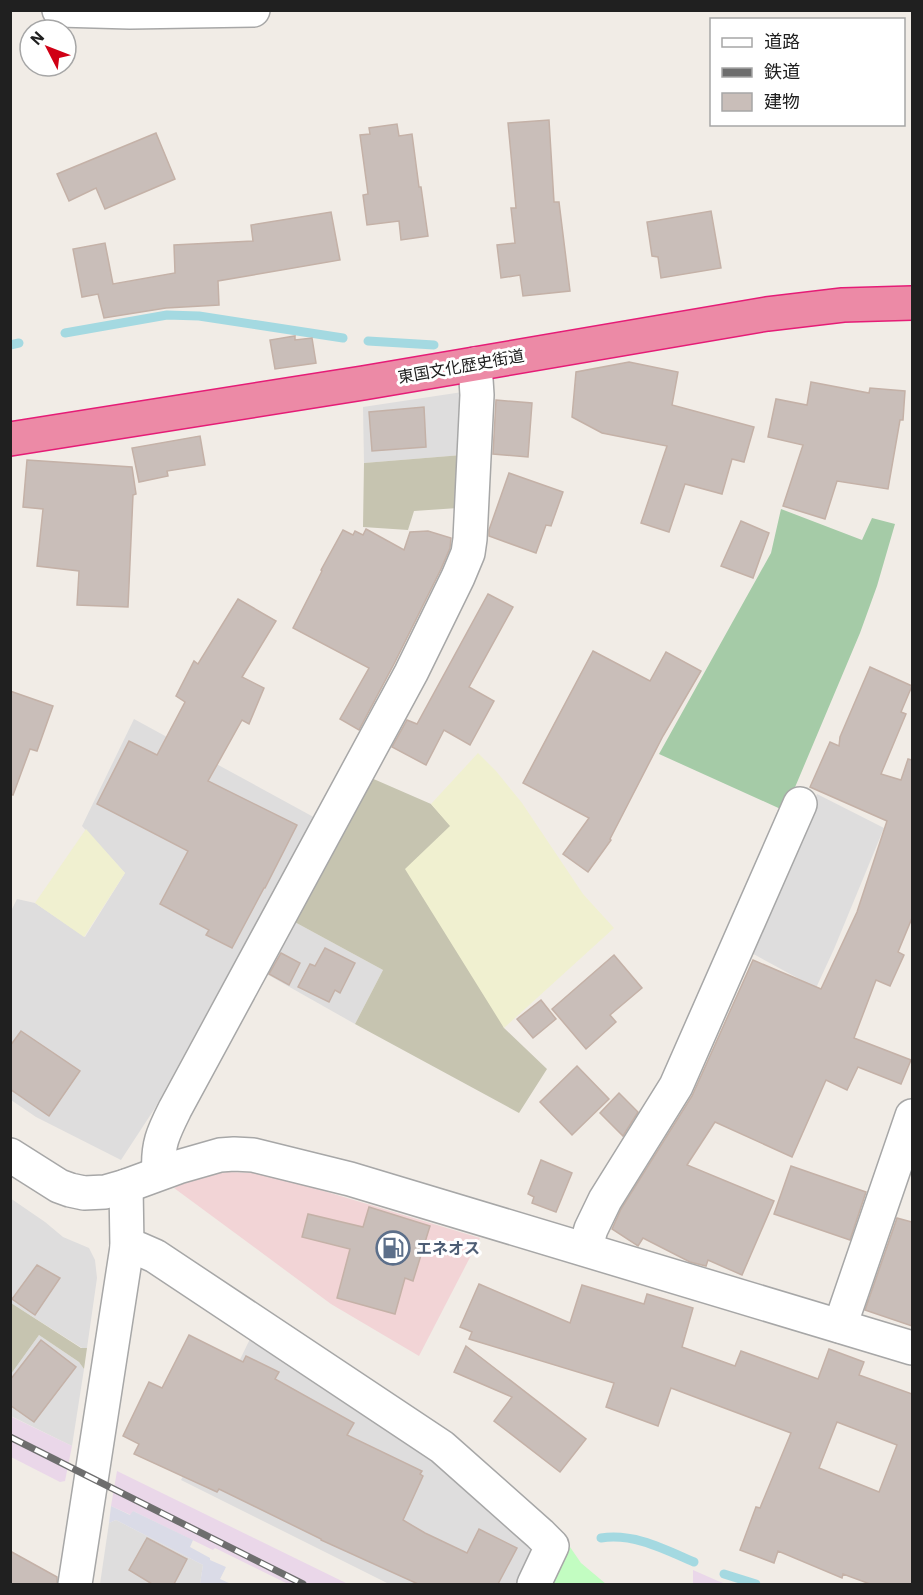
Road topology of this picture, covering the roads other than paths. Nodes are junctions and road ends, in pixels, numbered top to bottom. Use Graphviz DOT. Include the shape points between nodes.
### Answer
graph roads {
  1 [pos="59,10"];
  2 [pos="253,10"];
  3 [pos="130,11"];
  4 [pos="912,303"];
  5 [pos="475,364"];
  6 [pos="10,439"];
  7 [pos="800,804"];
  8 [pos="912,1116"];
  9 [pos="10,1155"];
  10 [pos="159,1173"];
  11 [pos="126,1186"];
  12 [pos="127,1246"];
  13 [pos="585,1249"];
  14 [pos="840,1326"];
  15 [pos="912,1348"];
  16 [pos="75,1584"];
  17 [pos="534,1584"];
  1 -- 3 [label="street"];
  2 -- 3 [label="street"];
  4 -- 5 [label="highway, 東国文化歴史街道" via="843,305 767,314"];
  5 -- 6 [label="highway, 東国文化歴史街道"];
  5 -- 10 [label="street" via="477,395 468,553 411,673 175,1109 159,1149"];
  7 -- 13 [label="street" via="676,1086 605,1200"];
  8 -- 14 [label="street"];
  9 -- 11 [label="street" via="70,1190 105,1192"];
  10 -- 11 [label="street"];
  10 -- 13 [label="street" via="220,1155 253,1155 350,1179"];
  11 -- 12 [label="street"];
  12 -- 16 [label="street"];
  12 -- 17 [label="street" via="155,1256 442,1447 552,1546"];
  13 -- 14 [label="street"];
  14 -- 15 [label="street"];
}
